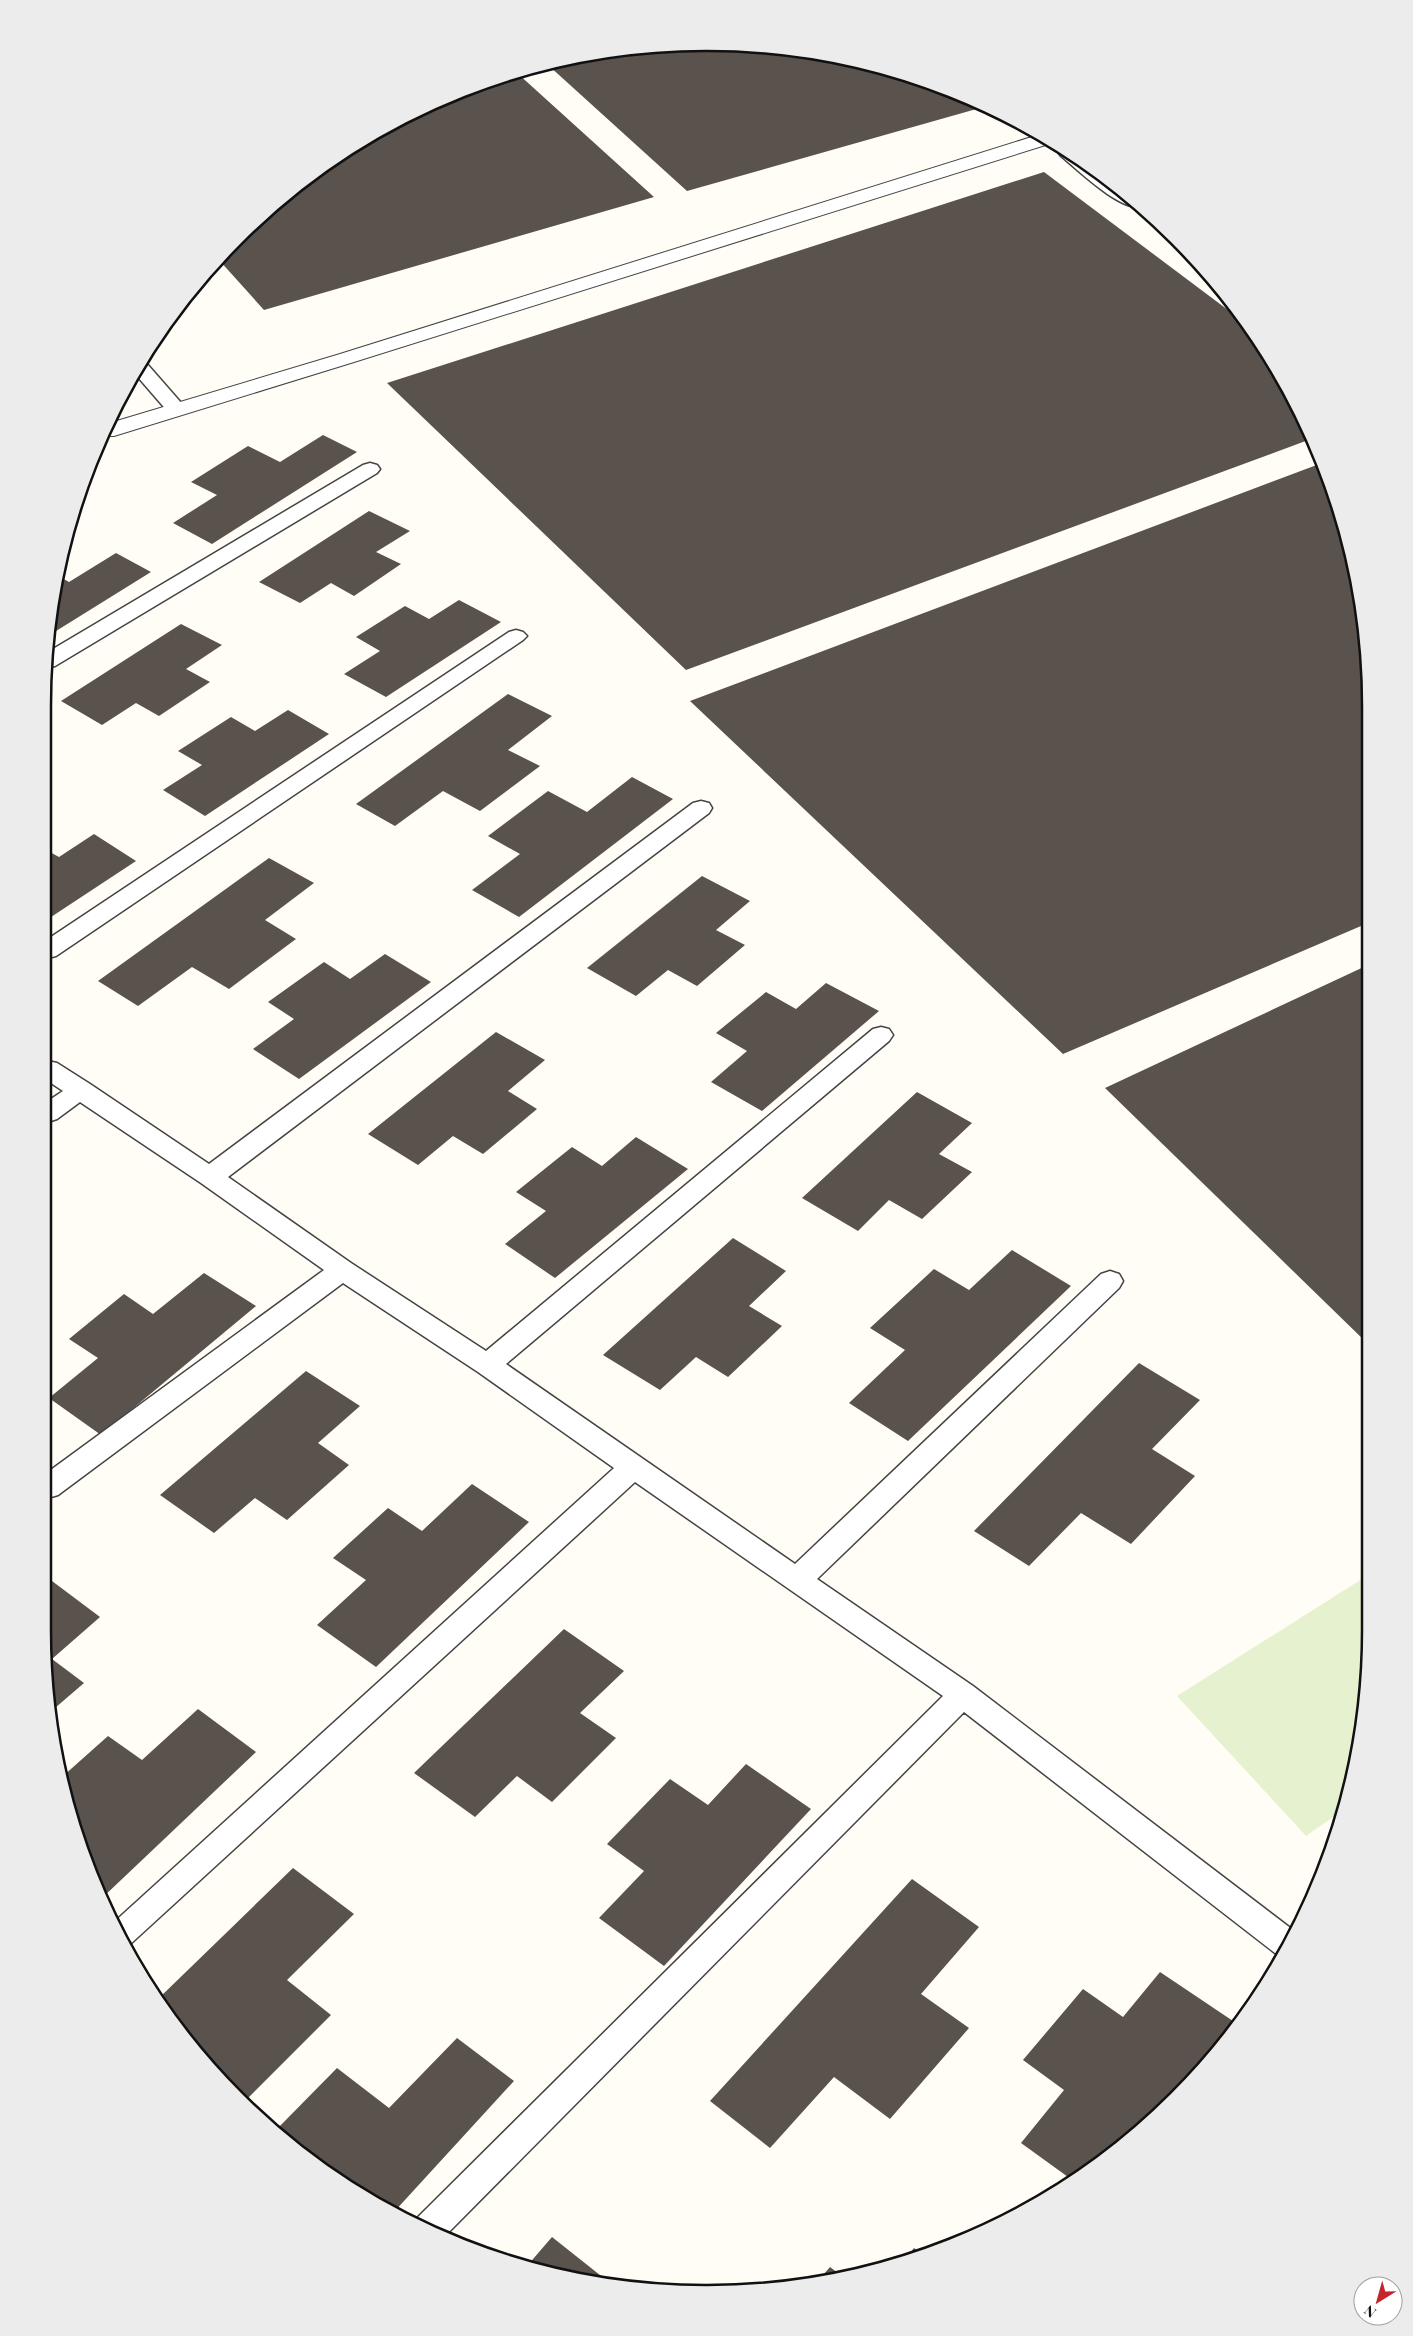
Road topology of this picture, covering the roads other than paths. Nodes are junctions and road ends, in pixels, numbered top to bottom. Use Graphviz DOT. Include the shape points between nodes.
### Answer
graph roads {
  1 [pos="1038,141"];
  2 [pos="143,372"];
  3 [pos="176,409"];
  4 [pos="114,429"];
  5 [pos="370,469"];
  6 [pos="516,636"];
  7 [pos="54,658"];
  8 [pos="702,808"];
  9 [pos="51,948"];
  10 [pos="881,1035"];
  11 [pos="51,1071"];
  12 [pos="81,1090"];
  13 [pos="51,1111"];
  14 [pos="210,1177"];
  15 [pos="342,1270"];
  16 [pos="1110,1281"];
  17 [pos="487,1365"];
  18 [pos="633,1467"];
  19 [pos="51,1485"];
  20 [pos="797,1580"];
  21 [pos="963,1695"];
  22 [pos="125,1931"];
  23 [pos="1283,1940"];
  24 [pos="433,2224"];
  1 -- 3 [label="street"];
  2 -- 3 [label="lane"];
  3 -- 4 [label="street"];
  5 -- 7 [label="lane"];
  6 -- 9 [label="lane"];
  8 -- 14 [label="lane"];
  10 -- 17 [label="lane"];
  11 -- 12 [label="lane"];
  12 -- 13 [label="lane"];
  12 -- 14 [label="lane"];
  14 -- 15 [label="lane"];
  15 -- 17 [label="lane"];
  15 -- 19 [label="lane"];
  16 -- 20 [label="lane"];
  17 -- 18 [label="lane"];
  18 -- 20 [label="lane"];
  18 -- 22 [label="lane"];
  20 -- 21 [label="lane"];
  21 -- 23 [label="lane"];
  21 -- 24 [label="lane"];
}
